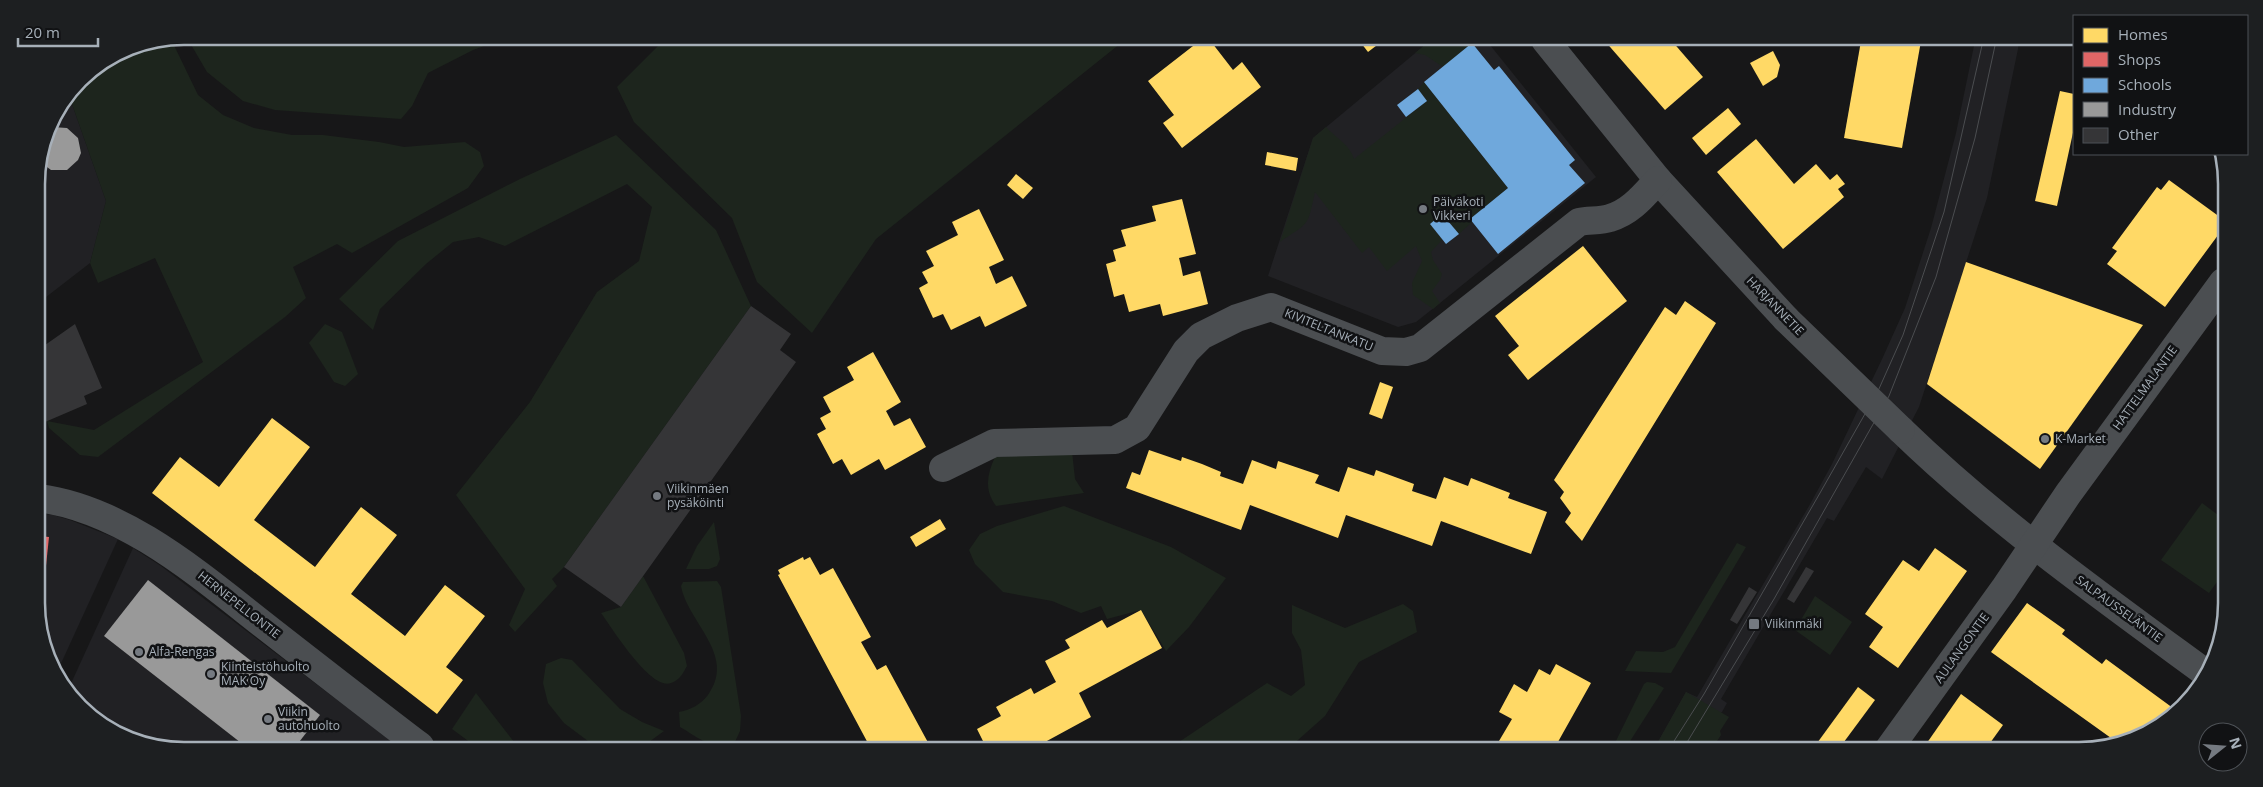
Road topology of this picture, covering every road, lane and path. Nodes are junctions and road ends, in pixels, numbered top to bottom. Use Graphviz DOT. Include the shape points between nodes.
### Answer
graph roads {
  1 [pos="1550,45"];
  2 [pos="1658,180"];
  3 [pos="2218,289"];
  4 [pos="943,468"];
  5 [pos="45,499"];
  6 [pos="2033,544"];
  7 [pos="2200,669"];
  8 [pos="415,742"];
  9 [pos="1894,742"];
  1 -- 2 [label="street, HARJANNETIE"];
  2 -- 4 [label="street, KIVITELTANKATU" via="1623,213 1608,219 1579,222 1420,348 1406,352 1382,351 1271,307 1237,318 1201,336 1186,351 1137,428 1115,440 994,443"];
  2 -- 6 [label="street, HARJANNETIE, bridge" via="1786,319 1938,466"];
  3 -- 6 [label="street, HATTELMALANTIE"];
  5 -- 8 [label="street, HERNEPELLONTIE" via="106,518 185,564"];
  6 -- 7 [label="street, SALPAUSSELÄNTIE"];
  6 -- 9 [label="street, AULANGONTIE"];
}
